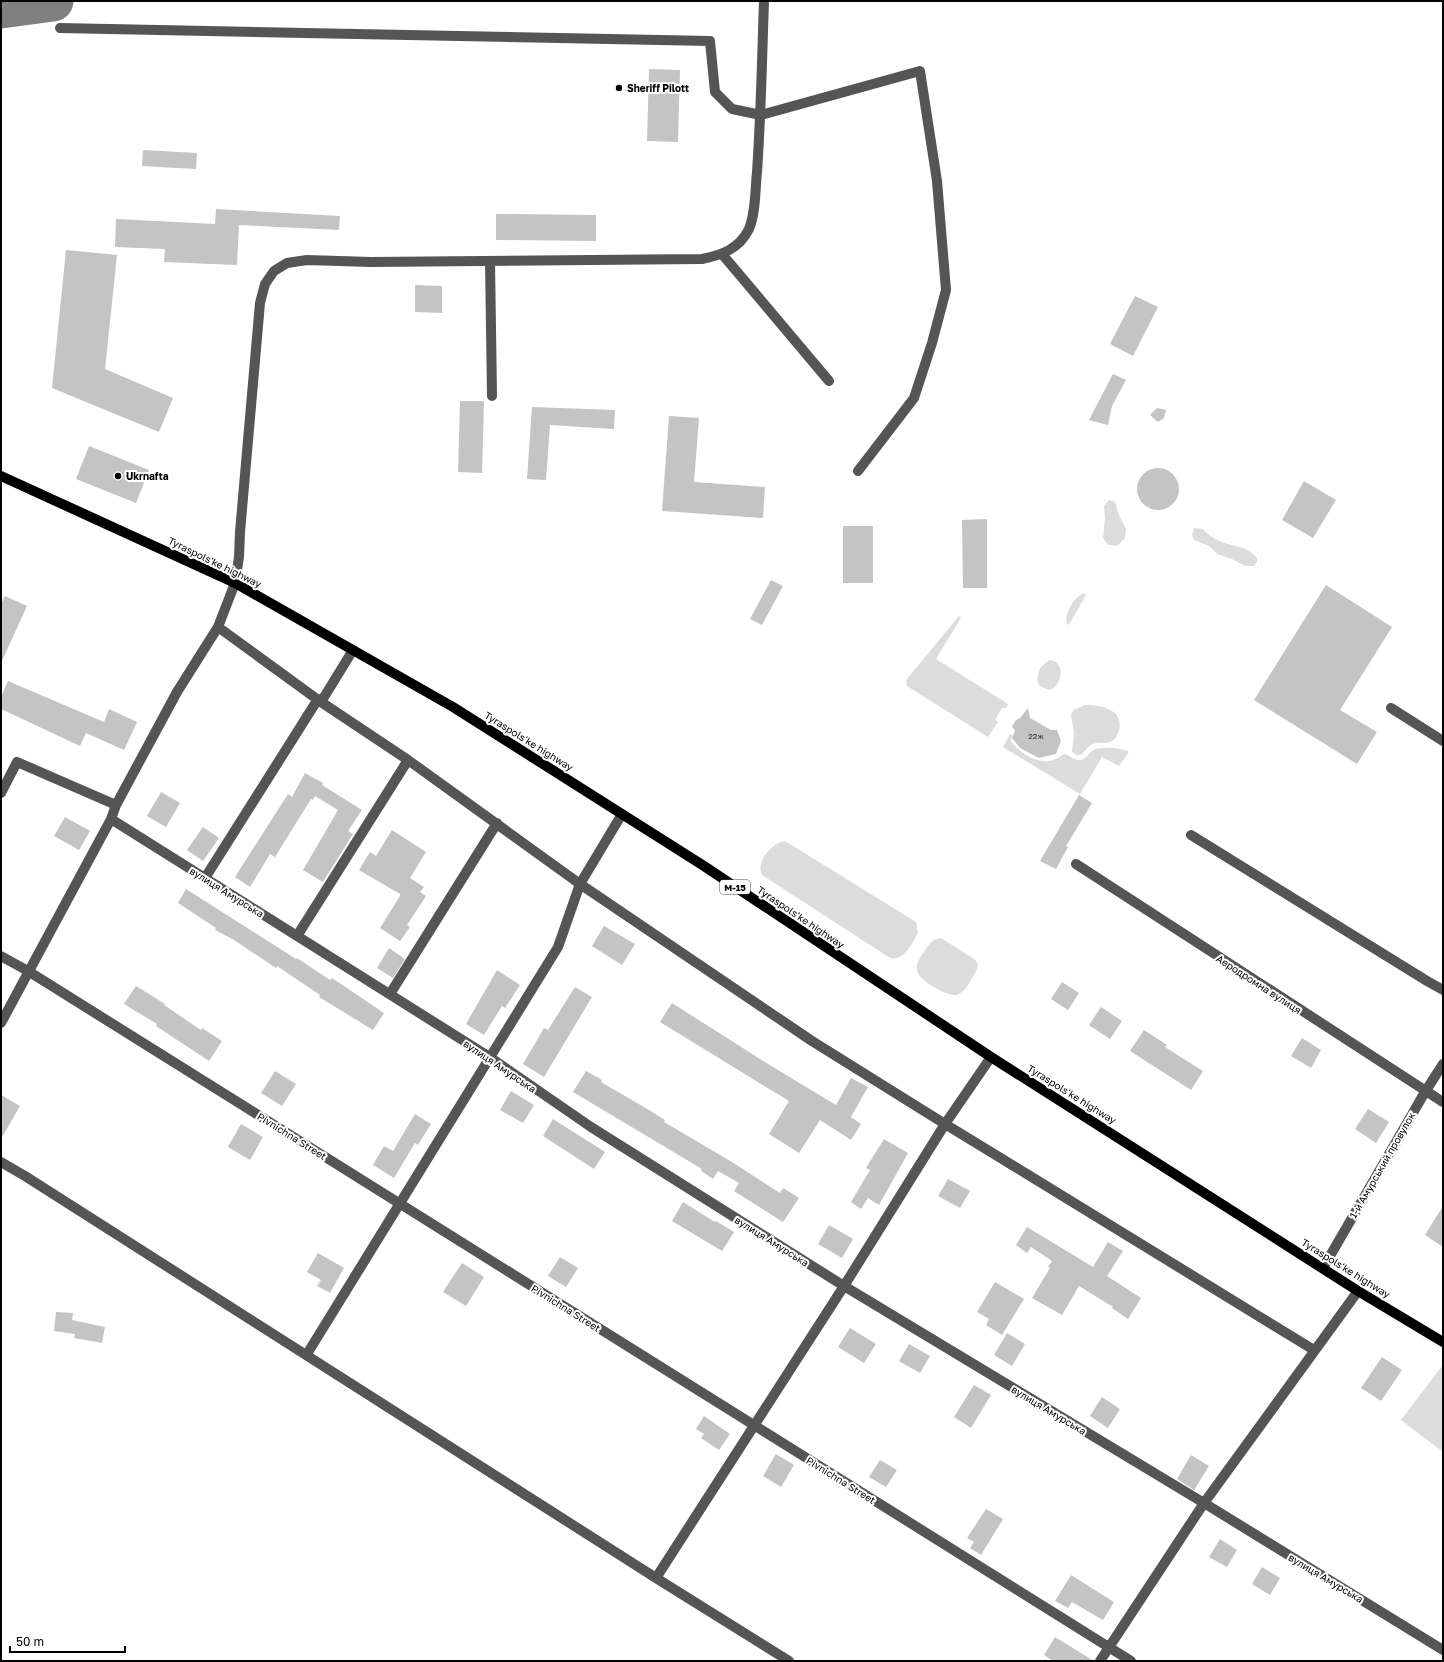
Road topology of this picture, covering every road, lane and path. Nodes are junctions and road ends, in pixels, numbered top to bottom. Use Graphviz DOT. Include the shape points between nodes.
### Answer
graph roads {
  1 [pos="764,1"];
  2 [pos="60,28"];
  3 [pos="761,115"];
  4 [pos="722,254"];
  5 [pos="490,261"];
  6 [pos="829,381"];
  7 [pos="492,396"];
  8 [pos="858,471"];
  9 [pos="1,476"];
  10 [pos="235,583"];
  11 [pos="218,627"];
  12 [pos="353,650"];
  13 [pos="320,700"];
  14 [pos="1391,708"];
  15 [pos="1443,741"];
  16 [pos="408,760"];
  17 [pos="1,793"];
  18 [pos="116,805"];
  19 [pos="622,814"];
  20 [pos="111,819"];
  21 [pos="497,824"];
  22 [pos="1191,835"];
  23 [pos="1076,864"];
  24 [pos="205,878"];
  25 [pos="580,884"];
  26 [pos="297,936"];
  27 [pos="1,956"];
  28 [pos="28,971"];
  29 [pos="1443,990"];
  30 [pos="390,994"];
  31 [pos="1,1023"];
  32 [pos="991,1057"];
  33 [pos="491,1058"];
  34 [pos="1443,1064"];
  35 [pos="1425,1092"];
  36 [pos="1443,1102"];
  37 [pos="945,1124"];
  38 [pos="1,1162"];
  39 [pos="400,1203"];
  40 [pos="1323,1268"];
  41 [pos="844,1286"];
  42 [pos="1358,1291"];
  43 [pos="1443,1342"];
  44 [pos="1314,1350"];
  45 [pos="307,1354"];
  46 [pos="754,1426"];
  47 [pos="1204,1503"];
  48 [pos="656,1578"];
  49 [pos="1109,1647"];
  50 [pos="1443,1650"];
  51 [pos="789,1661"];
  52 [pos="1100,1661"];
  53 [pos="1131,1661"];
  1 -- 3 [label="street"];
  2 -- 3 [label="street" via="710,41 715,92 732,109"];
  3 -- 4 [label="street" via="753,213 748,229 739,243"];
  3 -- 8 [label="street" via="920,71 937,181 946,290 914,398"];
  4 -- 5 [label="street" via="702,259"];
  4 -- 6 [label="street"];
  5 -- 7 [label="street"];
  5 -- 10 [label="street" via="307,260 287,263 274,271 265,284 260,303"];
  9 -- 10 [label="main road, Tyraspols'ke highway / М-15"];
  10 -- 11 [label="street"];
  10 -- 12 [label="main road, Tyraspols'ke highway / М-15"];
  11 -- 13 [label="street"];
  11 -- 18 [label="street" via="177,692"];
  12 -- 13 [label="street"];
  12 -- 19 [label="main road, Tyraspols'ke highway / М-15" via="453,707"];
  13 -- 16 [label="street"];
  13 -- 24 [label="street"];
  14 -- 15 [label="street"];
  16 -- 21 [label="street"];
  16 -- 26 [label="street"];
  17 -- 18 [label="street" via="17,762"];
  18 -- 20 [label="street"];
  19 -- 25 [label="street"];
  19 -- 32 [label="main road, Tyraspols'ke highway / М-15"];
  20 -- 24 [label="street, вулиця Амурська"];
  20 -- 28 [label="street"];
  21 -- 25 [label="street"];
  21 -- 30 [label="street"];
  22 -- 29 [label="street"];
  23 -- 35 [label="street, Аеродромна вулиця"];
  24 -- 26 [label="street, вулиця Амурська"];
  25 -- 33 [label="street" via="558,947"];
  25 -- 37 [label="street" via="812,1041"];
  26 -- 30 [label="street, вулиця Амурська"];
  27 -- 28 [label="street, Pivnichna Street"];
  28 -- 31 [label="street"];
  28 -- 39 [label="street, Pivnichna Street"];
  30 -- 33 [label="street, вулиця Амурська"];
  32 -- 37 [label="street"];
  32 -- 40 [label="main road, Tyraspols'ke highway / М-15"];
  33 -- 39 [label="street"];
  33 -- 41 [label="street, вулиця Амурська" via="591,1127"];
  34 -- 35 [label="street, 1-й Амурський провулок"];
  35 -- 36 [label="street, Аеродромна вулиця"];
  35 -- 40 [label="street, 1-й Амурський провулок"];
  37 -- 41 [label="street"];
  37 -- 44 [label="street"];
  38 -- 45 [label="street"];
  39 -- 45 [label="street"];
  39 -- 46 [label="street, Pivnichna Street"];
  40 -- 42 [label="main road, Tyraspols'ke highway / М-15"];
  41 -- 46 [label="street"];
  41 -- 47 [label="street, вулиця Амурська"];
  42 -- 43 [label="main road, Tyraspols'ke highway / М-15"];
  42 -- 44 [label="street"];
  44 -- 47 [label="street"];
  45 -- 48 [label="street"];
  46 -- 48 [label="street"];
  46 -- 49 [label="street, Pivnichna Street"];
  47 -- 49 [label="street"];
  47 -- 50 [label="street, вулиця Амурська"];
  48 -- 51 [label="street"];
  49 -- 52 [label="street"];
  49 -- 53 [label="street, Pivnichna Street"];
}
